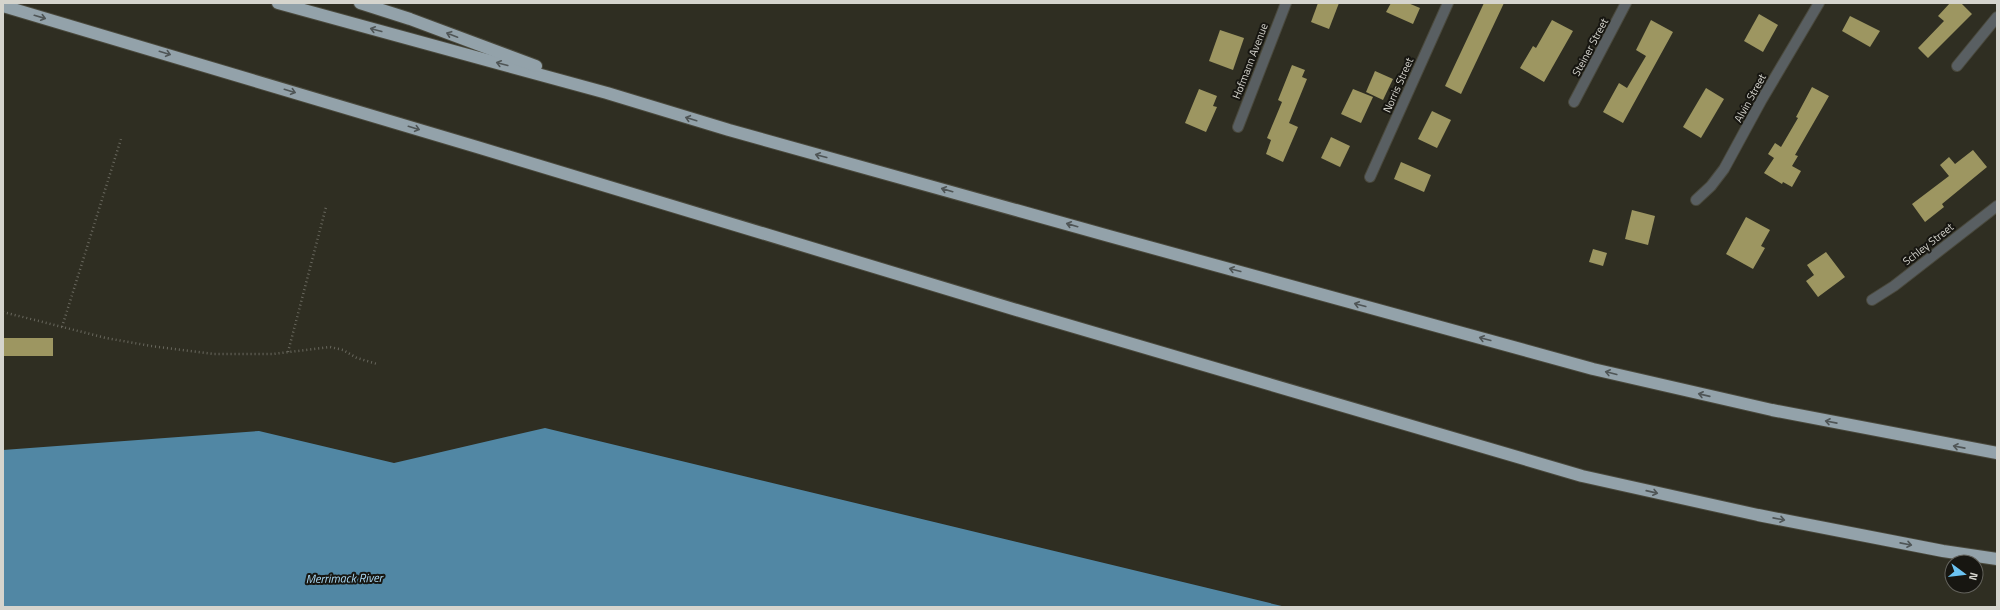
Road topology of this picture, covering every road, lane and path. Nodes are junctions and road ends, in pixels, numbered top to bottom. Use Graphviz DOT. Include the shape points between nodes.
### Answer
graph roads {
  1 [pos="278,3"];
  2 [pos="360,3"];
  3 [pos="1286,3"];
  4 [pos="1448,3"];
  5 [pos="1626,3"];
  6 [pos="1819,3"];
  7 [pos="3,6"];
  8 [pos="1997,18"];
  9 [pos="1957,66"];
  10 [pos="607,93"];
  11 [pos="1574,102"];
  12 [pos="1238,128"];
  13 [pos="121,139"];
  14 [pos="1370,177"];
  15 [pos="1696,200"];
  16 [pos="1997,206"];
  17 [pos="326,207"];
  18 [pos="1872,300"];
  19 [pos="3,312"];
  20 [pos="62,327"];
  21 [pos="288,352"];
  22 [pos="377,364"];
  23 [pos="1997,453"];
  24 [pos="1997,559"];
  10 -- 1 [label="highway, one-way"];
  10 -- 2 [label="highway, one-way" via="410,19"];
  3 -- 12 [label="street, Hofmann Avenue"];
  4 -- 14 [label="street, Norris Street"];
  5 -- 11 [label="street, Steiner Street"];
  6 -- 15 [label="street, Alvin Street" via="1724,169"];
  7 -- 24 [label="highway, one-way" via="1020,311 1582,476 1758,515"];
  8 -- 9 [label="street"];
  23 -- 10 [label="highway, one-way" via="1772,410 1593,369 729,130"];
  13 -- 20 [label="path"];
  16 -- 18 [label="street, Schley Street" via="1894,286"];
  17 -- 21 [label="path"];
  19 -- 20 [label="path"];
  20 -- 21 [label="path" via="151,346 214,354"];
  21 -- 22 [label="path" via="330,347"];
}
